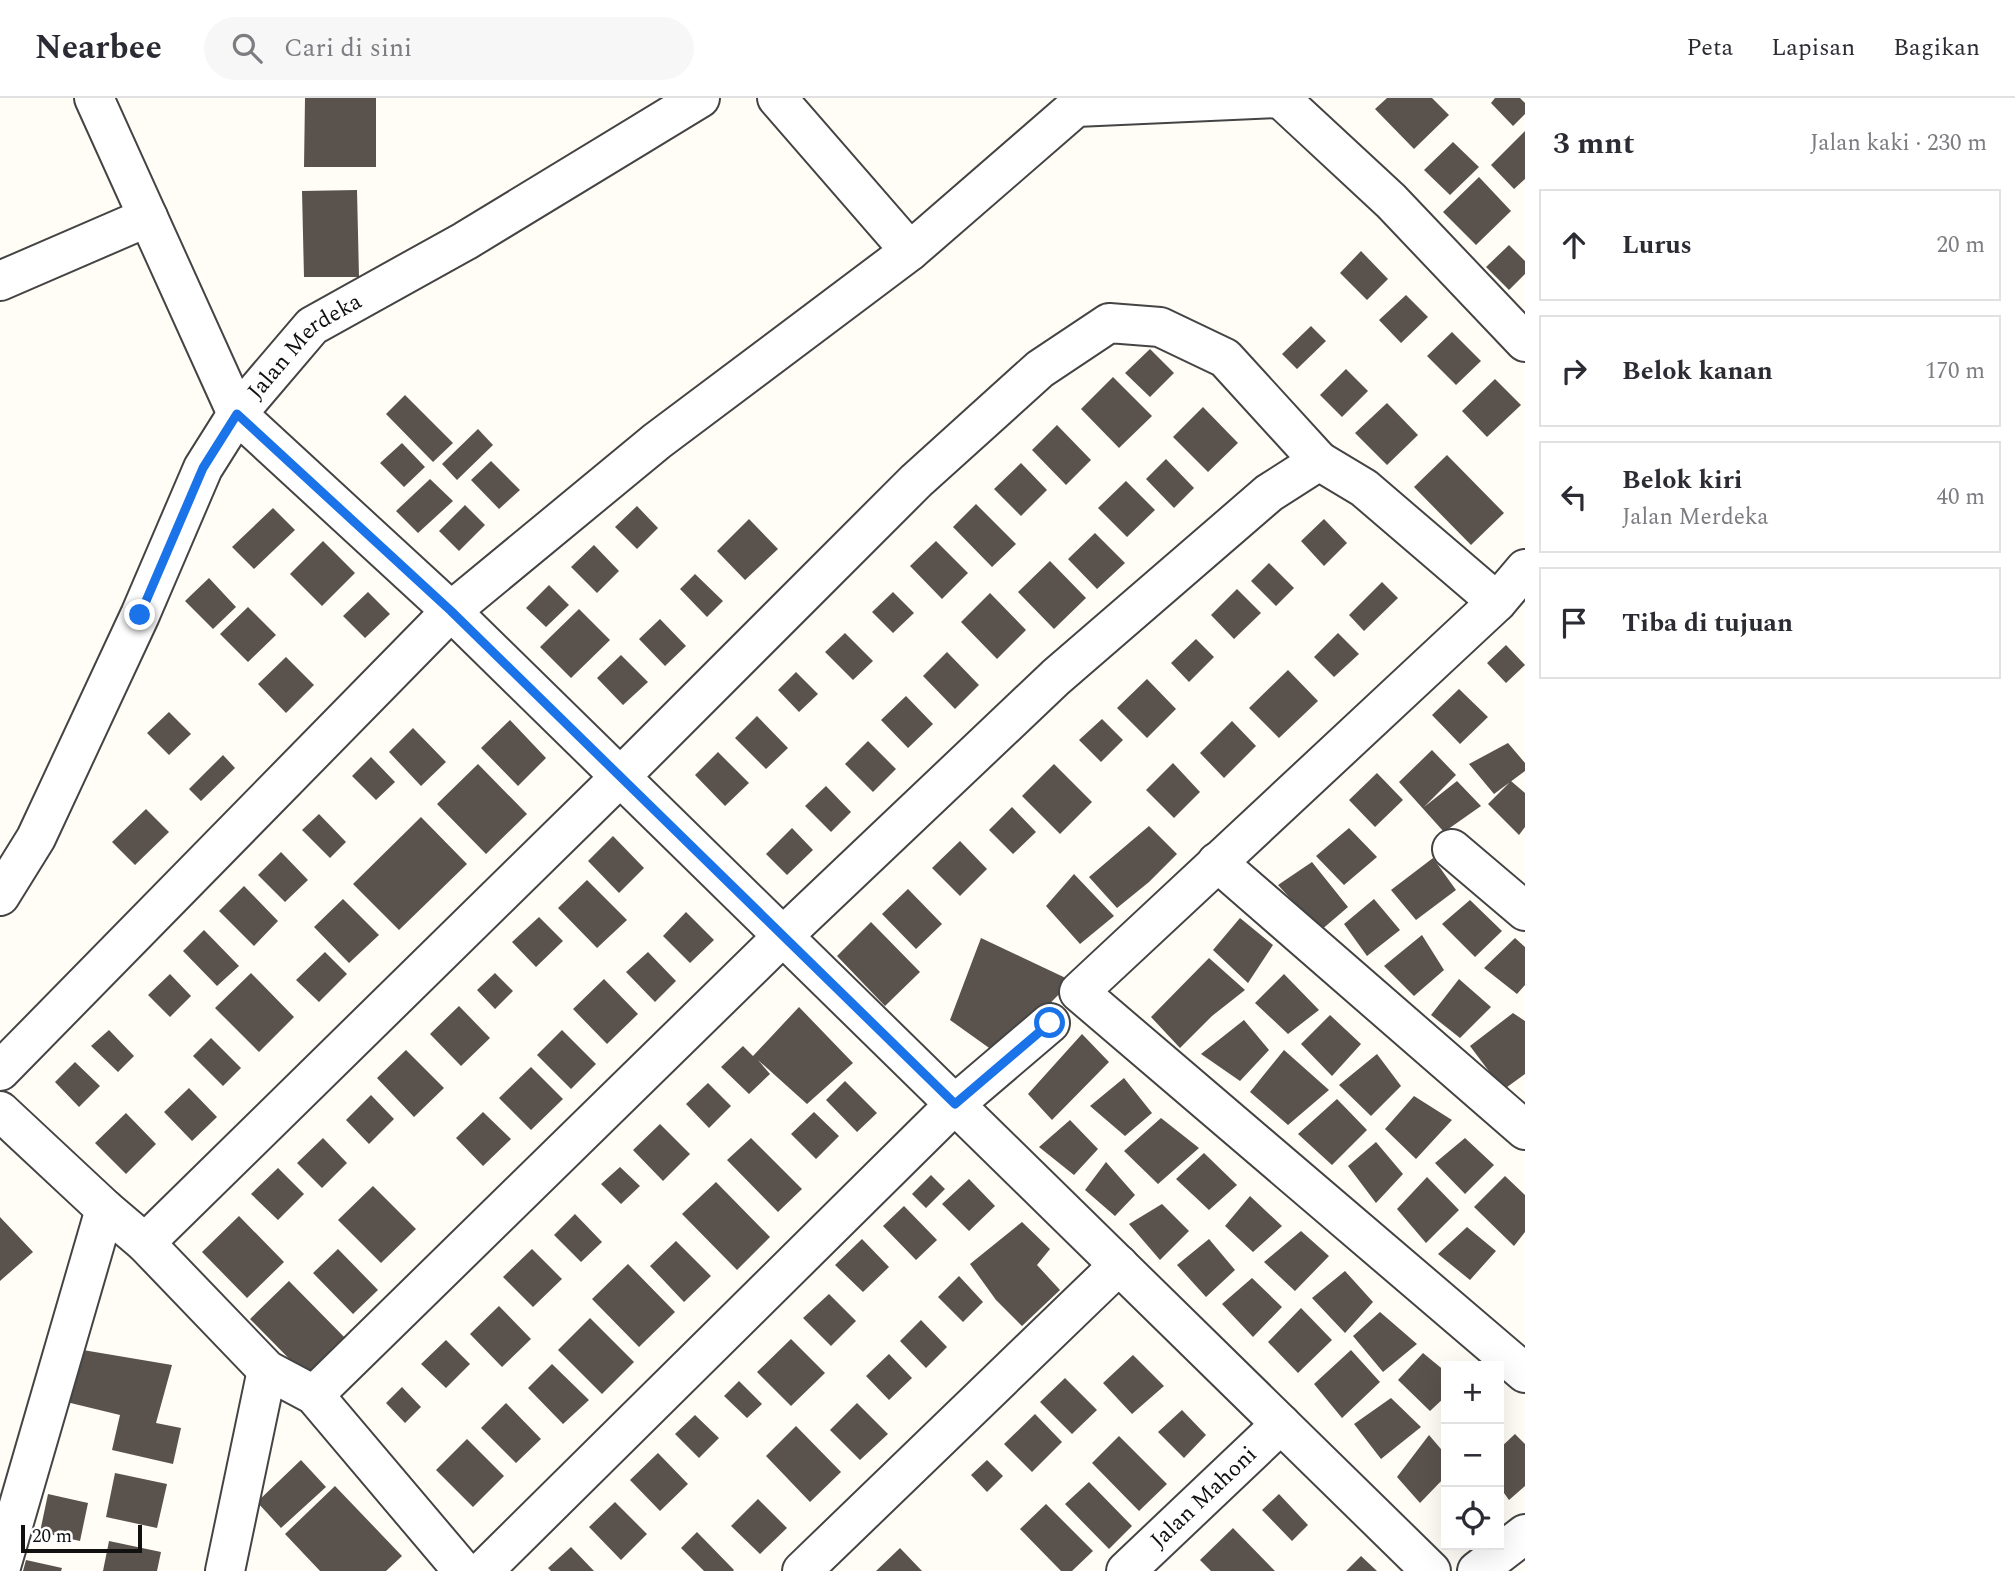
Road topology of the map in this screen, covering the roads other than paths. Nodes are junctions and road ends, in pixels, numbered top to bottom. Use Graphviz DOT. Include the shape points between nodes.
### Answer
graph roads {
  1 [pos="94,98"];
  2 [pos="700,98"];
  3 [pos="777,98"];
  4 [pos="1280,98"];
  5 [pos="148,217"];
  6 [pos="910,251"];
  7 [pos="0,281"];
  8 [pos="1525,342"];
  9 [pos="237,414"];
  10 [pos="1319,461"];
  11 [pos="1525,569"];
  12 [pos="1497,602"];
  13 [pos="451,611"];
  14 [pos="620,777"];
  15 [pos="1452,849"];
  16 [pos="1217,862"];
  17 [pos="0,896"];
  18 [pos="1525,911"];
  19 [pos="783,936"];
  20 [pos="1050,1023"];
  21 [pos="0,1071"];
  22 [pos="955,1104"];
  23 [pos="0,1111"];
  24 [pos="1525,1130"];
  25 [pos="105,1209"];
  26 [pos="145,1243"];
  27 [pos="1119,1265"];
  28 [pos="267,1370"];
  29 [pos="1525,1373"];
  30 [pos="314,1395"];
  31 [pos="1281,1424"];
  32 [pos="1525,1534"];
  33 [pos="0,1570"];
  34 [pos="225,1571"];
  35 [pos="463,1571"];
  36 [pos="483,1571"];
  37 [pos="802,1571"];
  38 [pos="1126,1571"];
  39 [pos="1431,1571"];
  40 [pos="1477,1571"];
  1 -- 5 [label="street"];
  2 -- 9 [label="street, Jalan Merdeka" via="465,241 312,326"];
  3 -- 6 [label="street"];
  4 -- 6 [label="street" via="1076,107"];
  4 -- 8 [label="street" via="1391,201"];
  5 -- 7 [label="street"];
  5 -- 9 [label="street"];
  6 -- 13 [label="street" via="657,441"];
  9 -- 13 [label="street"];
  9 -- 17 [label="street, Jalan Merdeka" via="203,468 36,838"];
  10 -- 12 [label="street" via="1364,488"];
  10 -- 14 [label="street" via="1225,358 1160,327 1109,323 1040,369 916,481"];
  10 -- 19 [label="street" via="1269,494 1056,677"];
  11 -- 12 [label="street"];
  12 -- 16 [label="street"];
  13 -- 14 [label="street"];
  13 -- 21 [label="street"];
  14 -- 19 [label="street"];
  14 -- 26 [label="street"];
  15 -- 18 [label="street"];
  16 -- 24 [label="street"];
  16 -- 29 [label="street" via="1079,992"];
  19 -- 22 [label="street"];
  19 -- 30 [label="street"];
  20 -- 22 [label="street"];
  22 -- 27 [label="street"];
  22 -- 36 [label="street"];
  23 -- 25 [label="street"];
  25 -- 26 [label="street"];
  25 -- 33 [label="street"];
  26 -- 28 [label="street"];
  27 -- 31 [label="street"];
  27 -- 37 [label="street"];
  28 -- 30 [label="street"];
  28 -- 34 [label="street"];
  30 -- 35 [label="street"];
  31 -- 38 [label="street, Jalan Mahoni"];
  31 -- 39 [label="street"];
  32 -- 40 [label="street"];
}
